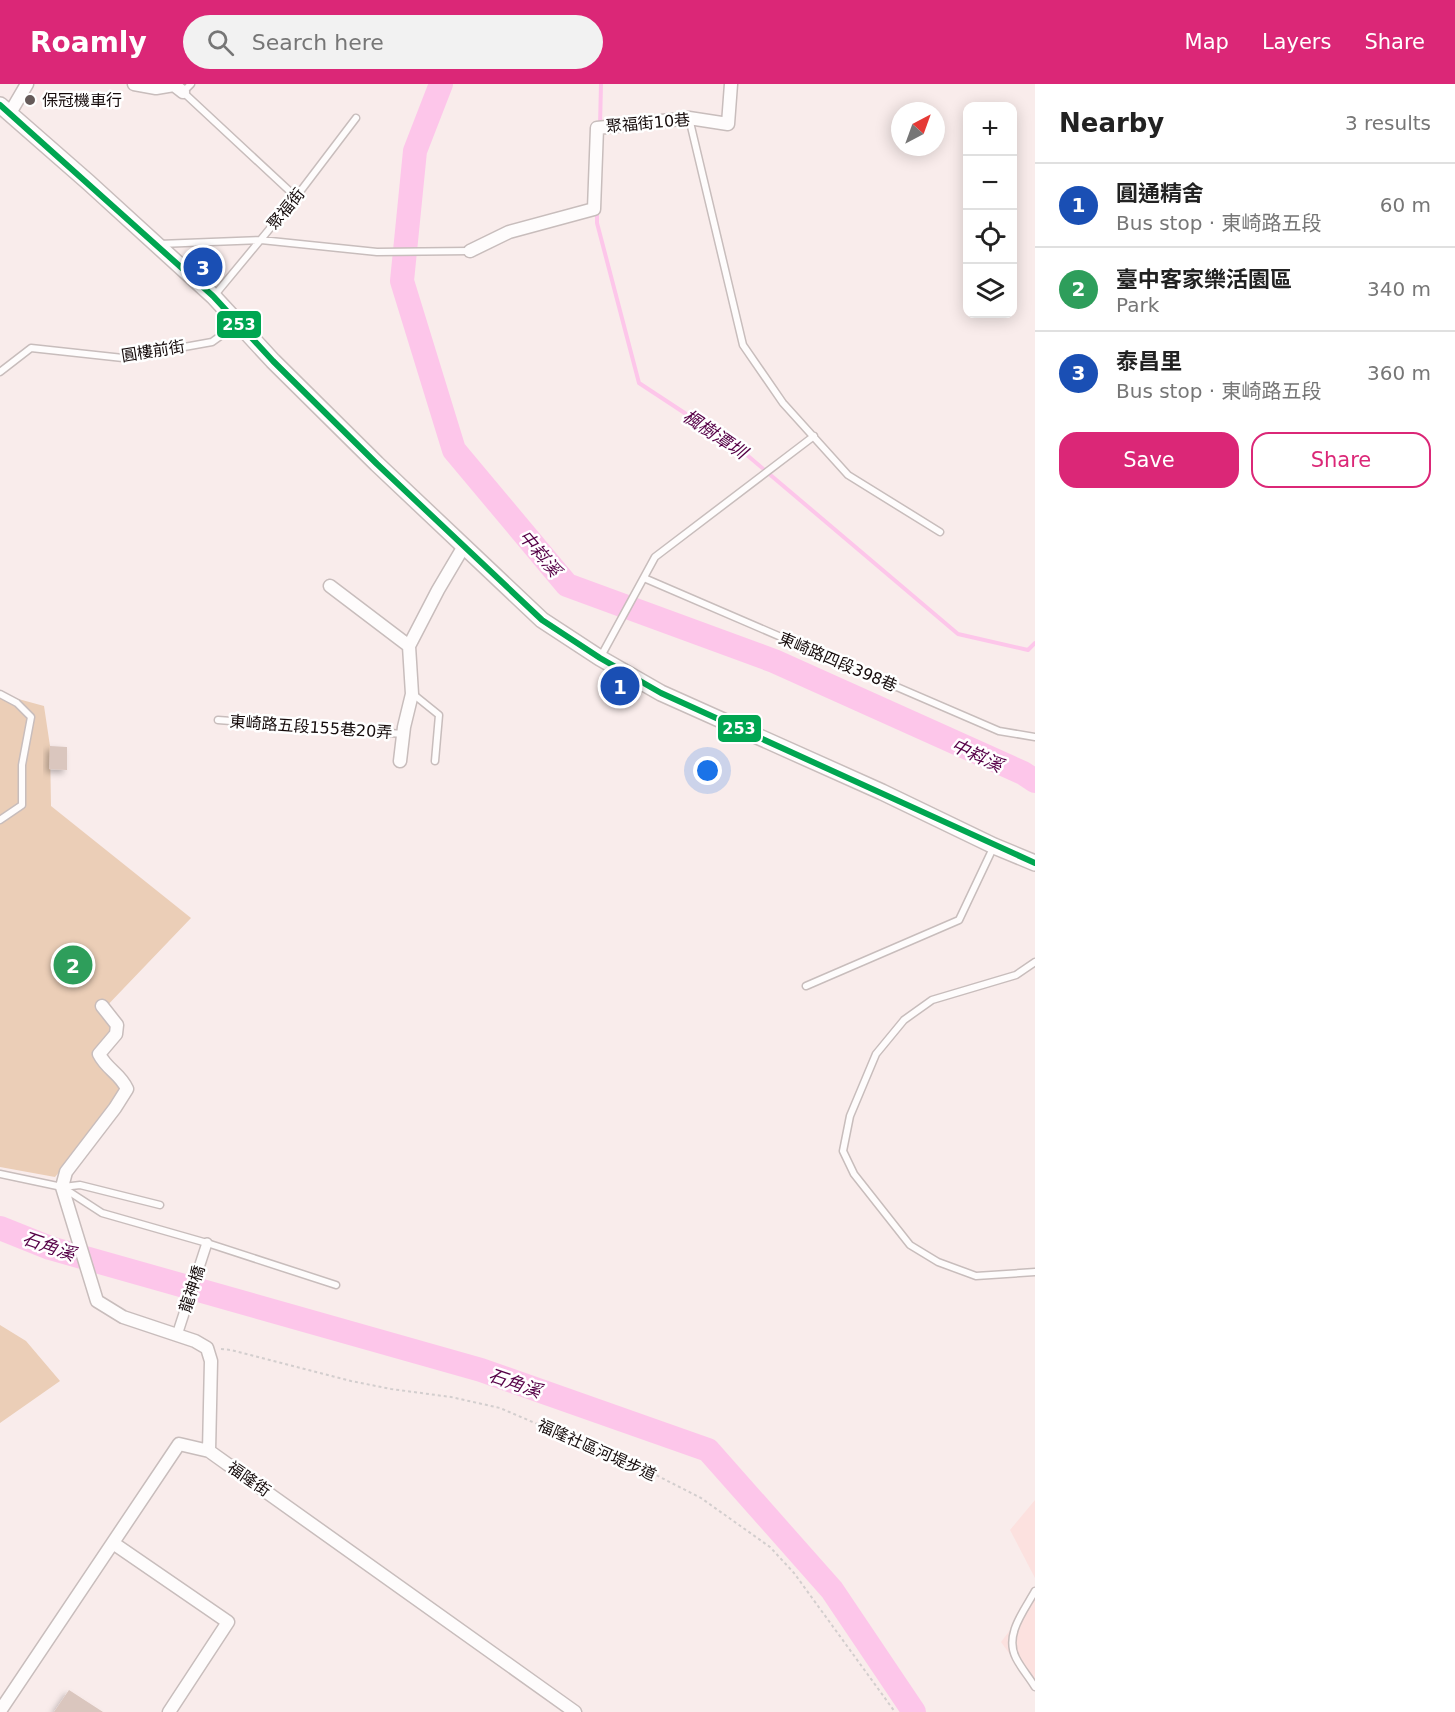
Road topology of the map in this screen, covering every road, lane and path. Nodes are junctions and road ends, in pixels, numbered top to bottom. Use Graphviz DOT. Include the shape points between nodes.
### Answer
graph roads {
  1 [pos="27,84"];
  2 [pos="134,84"];
  3 [pos="731,84"];
  4 [pos="187,88"];
  5 [pos="5,109"];
  6 [pos="356,118"];
  7 [pos="688,118"];
  8 [pos="296,197"];
  9 [pos="261,240"];
  10 [pos="156,244"];
  11 [pos="470,251"];
  12 [pos="213,296"];
  13 [pos="237,324"];
  14 [pos="0,372"];
  15 [pos="814,436"];
  16 [pos="940,532"];
  17 [pos="464,546"];
  18 [pos="644,578"];
  19 [pos="330,586"];
  20 [pos="409,646"];
  21 [pos="600,658"];
  22 [pos="0,694"];
  23 [pos="412,694"];
  24 [pos="218,720"];
  25 [pos="403,734"];
  26 [pos="1035,737"];
  27 [pos="400,761"];
  28 [pos="435,761"];
  29 [pos="0,820"];
  30 [pos="994,846"];
  31 [pos="1035,863"];
  32 [pos="1034,964"];
  33 [pos="806,986"];
  34 [pos="102,1006"];
  35 [pos="0,1174"];
  36 [pos="62,1187"];
  37 [pos="160,1205"];
  38 [pos="207,1243"];
  39 [pos="1035,1272"];
  40 [pos="336,1285"];
  41 [pos="177,1335"];
  42 [pos="207,1348"];
  43 [pos="209,1451"];
  44 [pos="113,1543"];
  45 [pos="1035,1591"];
  46 [pos="1035,1687"];
  47 [pos="0,1711"];
  48 [pos="169,1712"];
  49 [pos="575,1712"];
  50 [pos="895,1712"];
  1 -- 5 [label="street"];
  2 -- 4 [label="street"];
  3 -- 7 [label="street, 聚福街10巷" via="728,124"];
  4 -- 8 [label="lane"];
  5 -- 10 [label="street"];
  6 -- 8 [label="lane, 聚福街"];
  7 -- 11 [label="street, 聚福街10巷" via="597,128 594,209 509,232"];
  7 -- 15 [label="lane" via="743,345 783,403"];
  8 -- 9 [label="lane, 聚福街"];
  9 -- 10 [label="lane"];
  9 -- 11 [label="lane" via="377,252"];
  9 -- 12 [label="lane, 聚福街"];
  10 -- 12 [label="street"];
  12 -- 13 [label="street"];
  13 -- 14 [label="lane, 圓樓前街" via="212,342 123,358 31,348"];
  13 -- 17 [label="street"];
  15 -- 16 [label="lane" via="848,475"];
  15 -- 18 [label="lane" via="656,557"];
  17 -- 20 [label="street"];
  17 -- 21 [label="street" via="542,620"];
  18 -- 21 [label="lane"];
  18 -- 26 [label="lane, 東崎路四段398巷" via="999,731"];
  19 -- 20 [label="street"];
  20 -- 23 [label="street"];
  21 -- 30 [label="street" via="661,693"];
  22 -- 29 [label="lane" via="31,717 22,765 22,805"];
  23 -- 25 [label="street"];
  23 -- 28 [label="lane" via="439,715"];
  24 -- 25 [label="lane, 東崎路五段155巷20弄"];
  25 -- 27 [label="street"];
  30 -- 31 [label="street"];
  30 -- 33 [label="lane" via="959,920"];
  32 -- 39 [label="lane" via="1016,975 932,1000 904,1020 876,1054 850,1116 843,1151 854,1174 910,1245 938,1262 976,1276"];
  34 -- 36 [label="street" via="117,1025 116,1034 99,1054 104,1065 123,1079 127,1089 66,1172"];
  35 -- 36 [label="lane"];
  36 -- 37 [label="lane" via="80,1185"];
  36 -- 38 [label="lane" via="102,1213"];
  36 -- 41 [label="street" via="97,1301 123,1317"];
  38 -- 40 [label="lane"];
  38 -- 41 [label="street, 龍神橋"];
  41 -- 42 [label="street"];
  42 -- 43 [label="street" via="211,1361"];
  42 -- 50 [label="path, 福隆社區河堤步道" via="231,1350 351,1381 500,1408 656,1474 701,1498 770,1547 794,1573"];
  43 -- 44 [label="street, 福隆街" via="179,1444"];
  43 -- 49 [label="street, 福隆街"];
  44 -- 47 [label="street, 福隆街"];
  44 -- 48 [label="street" via="228,1622"];
  45 -- 46 [label="lane" via="1013,1631 1012,1642 1015,1656"];
}
